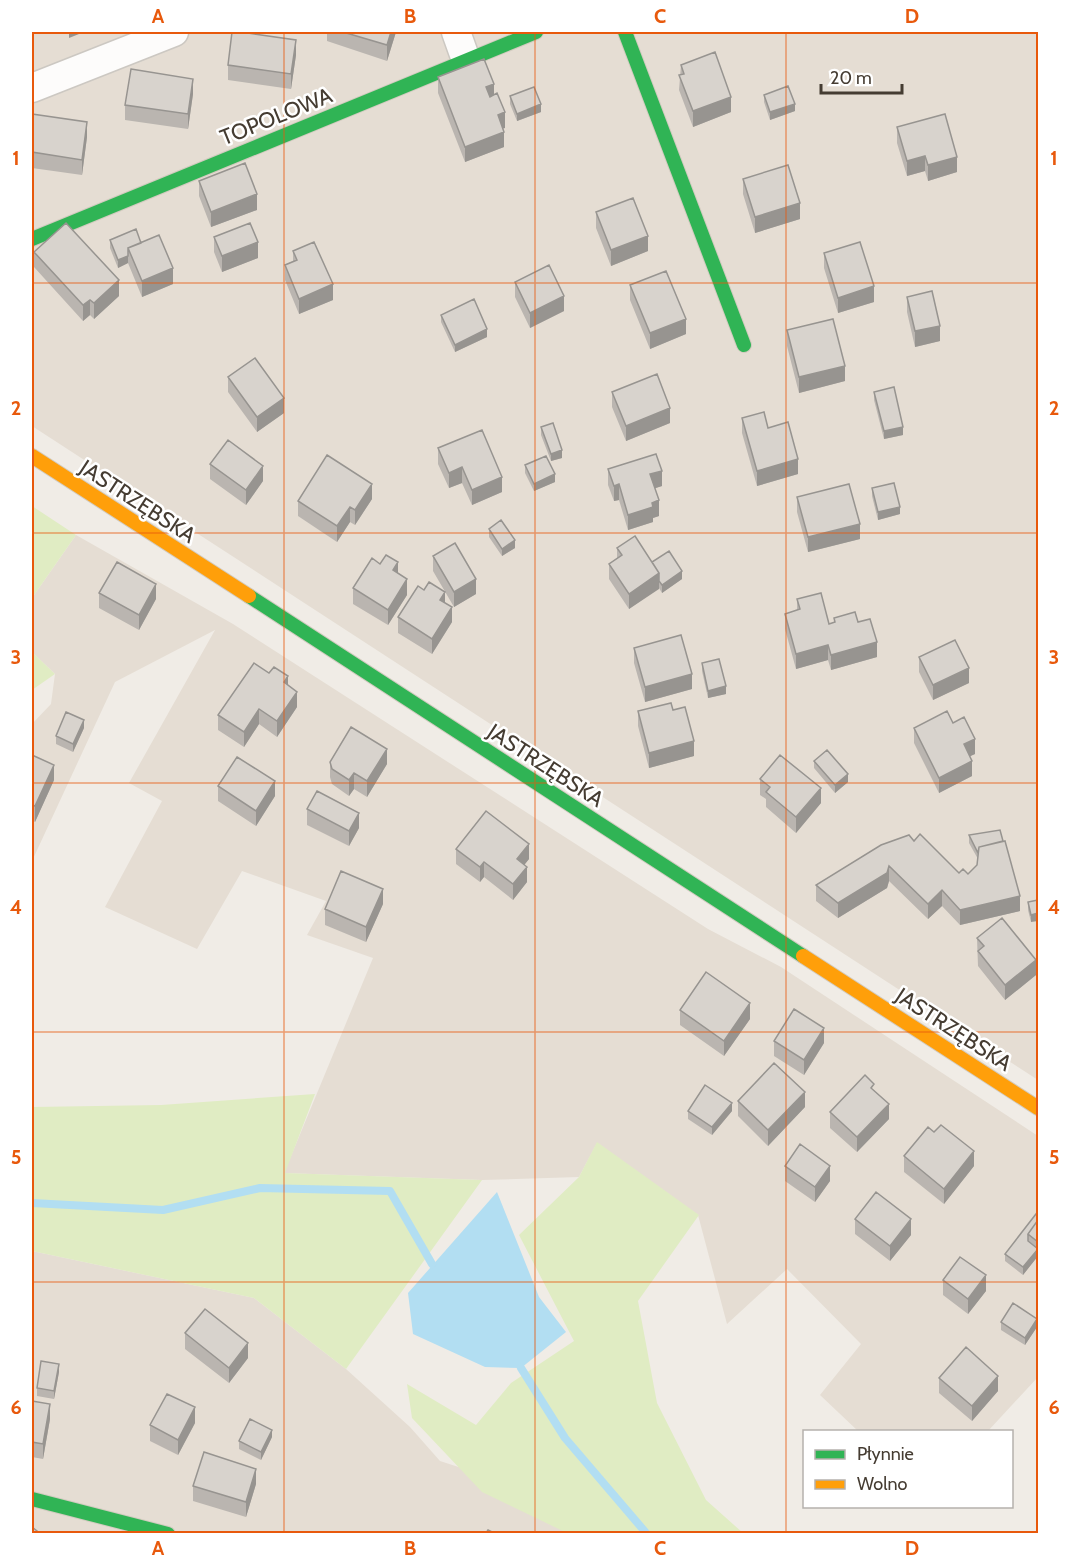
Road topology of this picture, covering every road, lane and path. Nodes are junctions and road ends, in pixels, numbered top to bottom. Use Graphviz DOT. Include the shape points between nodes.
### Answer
graph roads {
  1 [pos="174,32"];
  2 [pos="456,32"];
  3 [pos="536,32"];
  4 [pos="625,32"];
  5 [pos="466,60"];
  6 [pos="35,81"];
  7 [pos="32,239"];
  8 [pos="744,345"];
  9 [pos="32,456"];
  10 [pos="1038,1108"];
  11 [pos="32,1499"];
  12 [pos="168,1533"];
  1 -- 6 [label="street"];
  2 -- 5 [label="street"];
  3 -- 5 [label="main road, TOPOLOWA"];
  4 -- 8 [label="main road"];
  5 -- 7 [label="main road, TOPOLOWA"];
  9 -- 10 [label="main road, JASTRZĘBSKA"];
  11 -- 12 [label="main road"];
}
